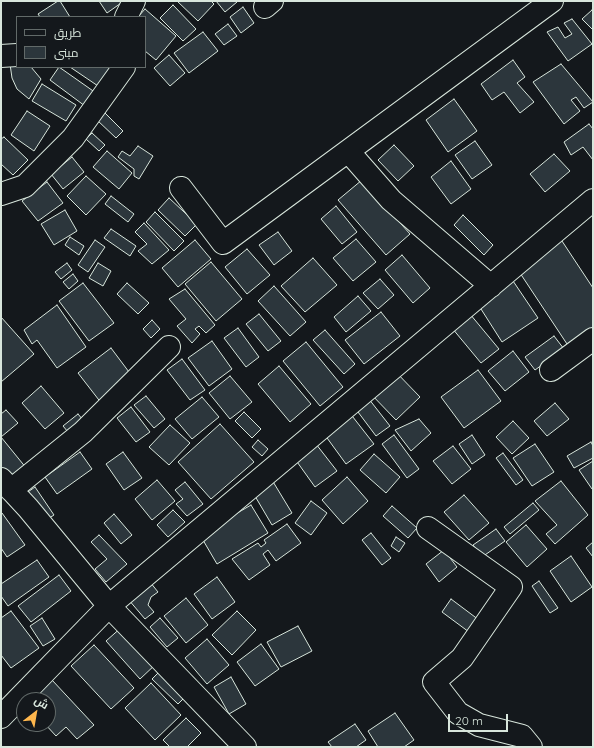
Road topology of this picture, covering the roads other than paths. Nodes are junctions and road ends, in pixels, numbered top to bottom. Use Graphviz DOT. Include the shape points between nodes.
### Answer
graph roads {
  1 [pos="134,1"];
  2 [pos="552,1"];
  3 [pos="126,16"];
  4 [pos="16,55"];
  5 [pos="1,56"];
  6 [pos="123,68"];
  7 [pos="348,151"];
  8 [pos="180,188"];
  9 [pos="1,194"];
  10 [pos="593,200"];
  11 [pos="491,286"];
  12 [pos="593,339"];
  13 [pos="169,348"];
  14 [pos="551,370"];
  15 [pos="6,484"];
  16 [pos="428,528"];
  17 [pos="109,606"];
  18 [pos="1,717"];
  19 [pos="245,747"];
  20 [pos="531,747"];
  1 -- 3 [label="street"];
  2 -- 7 [label="street"];
  4 -- 5 [label="street"];
  6 -- 9 [label="street" via="72,138 26,186"];
  7 -- 8 [label="street" via="223,243"];
  7 -- 11 [label="street" via="392,200"];
  10 -- 11 [label="street"];
  11 -- 17 [label="street"];
  12 -- 14 [label="street"];
  13 -- 15 [label="street" via="83,432"];
  15 -- 17 [label="street"];
  16 -- 20 [label="street" via="511,587 462,658 434,682 458,712 479,725 522,736"];
  17 -- 18 [label="street"];
  17 -- 19 [label="street"];
}
